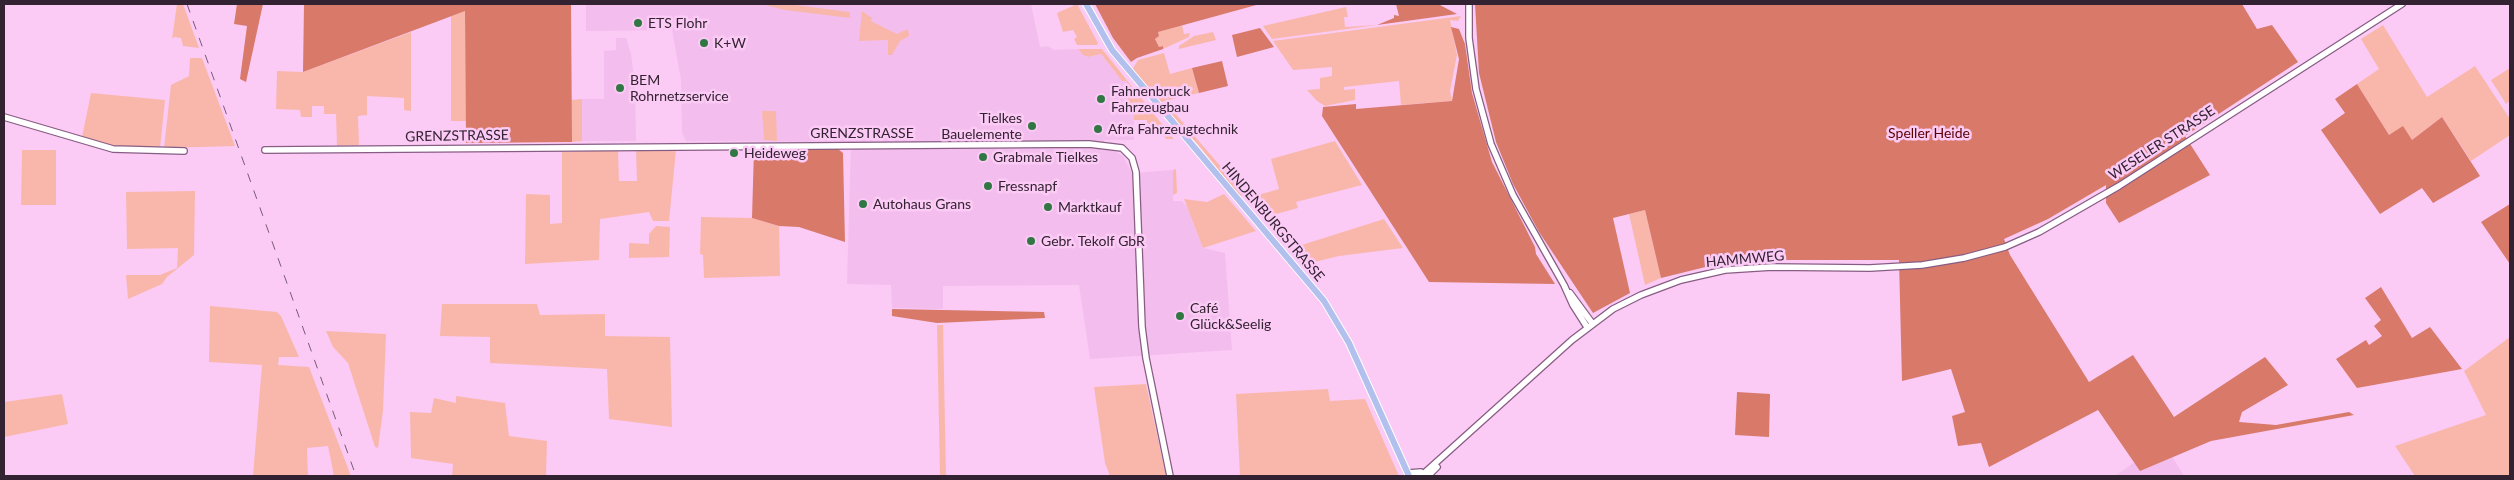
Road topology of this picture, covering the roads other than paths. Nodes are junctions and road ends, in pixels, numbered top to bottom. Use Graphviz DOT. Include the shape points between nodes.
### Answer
graph roads {
  1 [pos="1086,4"];
  2 [pos="1470,4"];
  3 [pos="2402,4"];
  4 [pos="4,117"];
  5 [pos="265,150"];
  6 [pos="184,151"];
  7 [pos="1919,265"];
  8 [pos="1590,326"];
  9 [pos="1453,449"];
  10 [pos="1408,475"];
  11 [pos="1419,475"];
  12 [pos="1170,476"];
  13 [pos="1428,476"];
  1 -- 10 [label="main road, HINDENBURGSTRASSE" via="1112,50 1324,301 1349,343"];
  2 -- 8 [label="main road" via="1469,38 1476,89 1491,144 1513,195"];
  3 -- 7 [label="main road, WESELER STRASSE" via="2070,216 2005,247"];
  4 -- 6 [label="main road" via="113,149"];
  5 -- 12 [label="main road, GRENZSTRASSE" via="1089,144 1122,148 1132,158 1136,172 1142,327"];
  7 -- 8 [label="main road, HAMMWEG" via="1772,267 1717,272 1647,292"];
  8 -- 9 [label="main road, HAMMWEG"];
  9 -- 11 [label="main road, HAMMWEG"];
  9 -- 13 [label="main road, HAMMWEG"];
  10 -- 11 [label="main road, HAMMWEG"];
}
